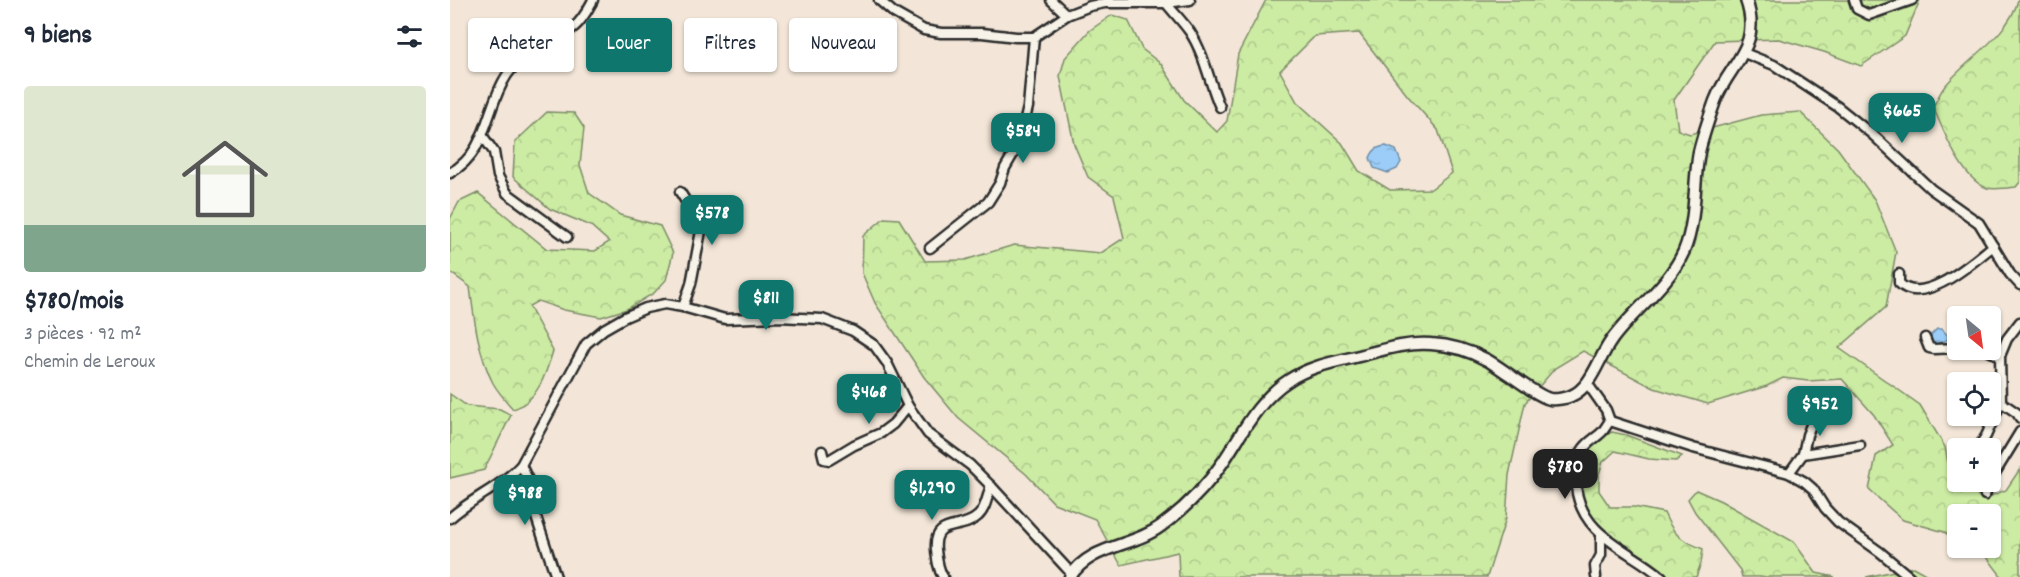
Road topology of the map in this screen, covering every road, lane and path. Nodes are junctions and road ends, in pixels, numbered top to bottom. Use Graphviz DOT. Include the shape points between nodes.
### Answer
graph roads {
  1 [pos="593,0"];
  2 [pos="879,0"];
  3 [pos="1051,0"];
  4 [pos="1190,0"];
  5 [pos="1746,0"];
  6 [pos="1854,0"];
  7 [pos="1912,0"];
  8 [pos="1166,3"];
  9 [pos="1067,15"];
  10 [pos="1034,37"];
  11 [pos="1744,53"];
  12 [pos="1220,107"];
  13 [pos="482,135"];
  14 [pos="450,172"];
  15 [pos="680,192"];
  16 [pos="567,237"];
  17 [pos="1993,246"];
  18 [pos="930,248"];
  19 [pos="1899,274"];
  20 [pos="2020,285"];
  21 [pos="682,307"];
  22 [pos="2020,322"];
  23 [pos="1925,338"];
  24 [pos="1947,348"];
  25 [pos="2001,354"];
  26 [pos="1587,383"];
  27 [pos="2001,402"];
  28 [pos="908,406"];
  29 [pos="1815,415"];
  30 [pos="2020,418"];
  31 [pos="1610,421"];
  32 [pos="2020,432"];
  33 [pos="1860,445"];
  34 [pos="822,451"];
  35 [pos="1803,454"];
  36 [pos="2001,463"];
  37 [pos="521,465"];
  38 [pos="1789,474"];
  39 [pos="991,486"];
  40 [pos="1986,492"];
  41 [pos="1985,495"];
  42 [pos="450,518"];
  43 [pos="1600,535"];
  44 [pos="1071,576"];
  45 [pos="556,577"];
  46 [pos="943,577"];
  47 [pos="1596,577"];
  48 [pos="1662,577"];
  49 [pos="1910,577"];
  1 -- 13 [label="street" via="574,27 526,56 508,73"];
  2 -- 10 [label="street" via="924,30"];
  3 -- 9 [label="street"];
  4 -- 8 [label="street"];
  5 -- 11 [label="main road" via="1750,34"];
  6 -- 7 [label="street" via="1857,9 1869,15"];
  8 -- 9 [label="street" via="1105,3"];
  8 -- 12 [label="street" via="1193,38"];
  9 -- 10 [label="street"];
  10 -- 18 [label="street" via="1029,107 1019,144 1000,183 988,202"];
  11 -- 17 [label="street" via="1774,65 1838,107 1931,189 1979,223"];
  11 -- 26 [label="main road" via="1716,97 1708,119 1699,152 1685,249 1661,286 1611,341"];
  13 -- 14 [label="street" via="471,157"];
  13 -- 16 [label="street" via="494,152 498,176 507,193"];
  15 -- 21 [label="street" via="701,231 691,284"];
  17 -- 19 [label="street" via="1942,283 1906,289 1899,282"];
  17 -- 20 [label="street"];
  21 -- 28 [label="street" via="725,319 822,319 854,331 874,345 887,363"];
  21 -- 37 [label="street" via="665,304 646,308 603,329 586,344"];
  22 -- 25 [label="street"];
  23 -- 24 [label="street" via="1927,346"];
  26 -- 31 [label="street"];
  26 -- 44 [label="main road" via="1570,396 1550,399 1488,360 1468,351 1428,344 1396,347 1317,366 1289,380 1264,400 1206,485 1160,527 1086,560"];
  27 -- 30 [label="street"];
  28 -- 34 [label="street" via="881,434 854,444 829,460 824,459"];
  28 -- 39 [label="street" via="928,434"];
  29 -- 35 [label="street"];
  31 -- 38 [label="street"];
  31 -- 43 [label="street" via="1587,444 1576,471 1580,508"];
  32 -- 36 [label="street"];
  33 -- 35 [label="street"];
  35 -- 38 [label="street"];
  37 -- 42 [label="street"];
  37 -- 45 [label="street" via="533,490 534,514"];
  38 -- 49 [label="street" via="1806,482 1838,522"];
  39 -- 44 [label="street"];
  39 -- 46 [label="street" via="984,509 976,519 938,533 936,548"];
  40 -- 41 [label="street"];
  43 -- 47 [label="street"];
  43 -- 48 [label="street"];
}
